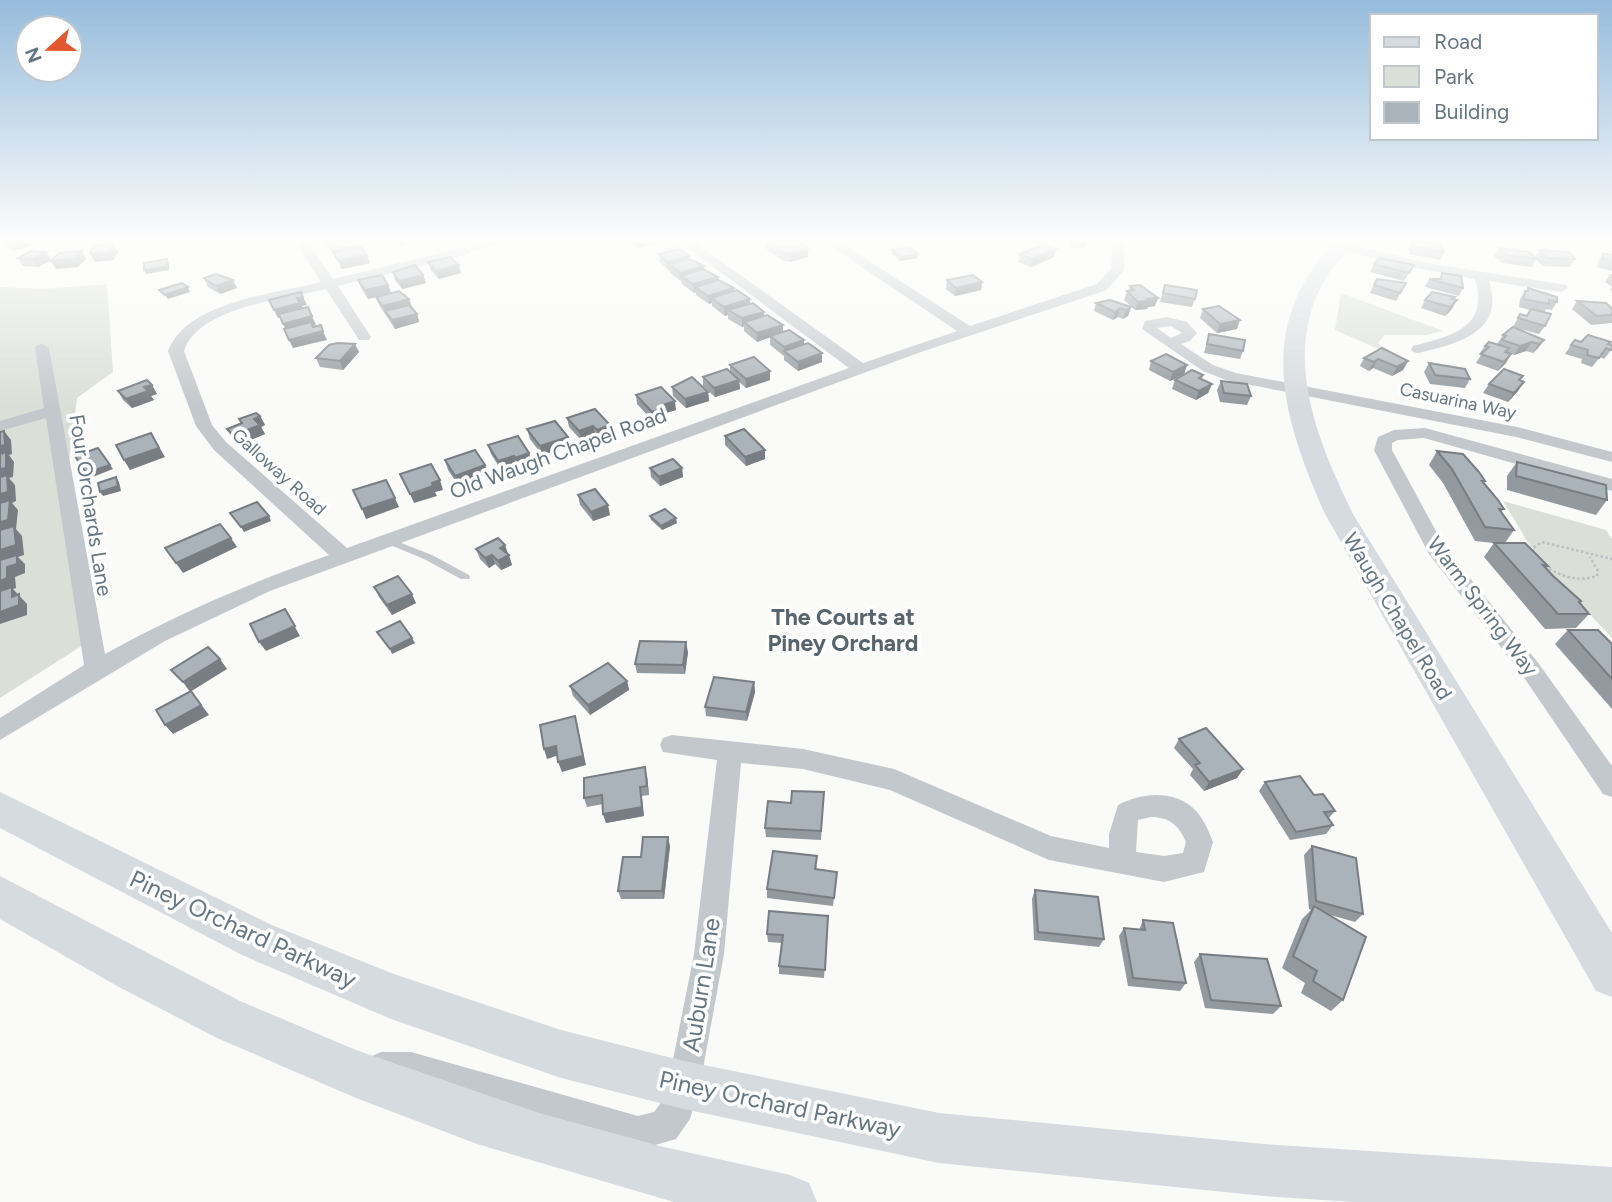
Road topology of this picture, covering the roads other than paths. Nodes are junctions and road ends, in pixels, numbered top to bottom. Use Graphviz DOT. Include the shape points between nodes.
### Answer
graph roads {
  1 [pos="283,295"];
  2 [pos="337,295"];
  3 [pos="759,295"];
  4 [pos="912,295"];
  5 [pos="1080,295"];
  6 [pos="1305,295"];
  7 [pos="1488,295"];
  8 [pos="967,331"];
  9 [pos="364,337"];
  10 [pos="1169,343"];
  11 [pos="42,348"];
  12 [pos="1418,349"];
  13 [pos="861,369"];
  14 [pos="1295,390"];
  15 [pos="53,411"];
  16 [pos="0,426"];
  17 [pos="1612,457"];
  18 [pos="1612,485"];
  19 [pos="386,540"];
  20 [pos="343,556"];
  21 [pos="465,578"];
  22 [pos="96,669"];
  23 [pos="0,730"];
  24 [pos="672,745"];
  25 [pos="730,753"];
  26 [pos="1604,763"];
  27 [pos="1612,786"];
  28 [pos="0,809"];
  29 [pos="1122,863"];
  30 [pos="0,896"];
  31 [pos="1612,975"];
  32 [pos="337,1066"];
  33 [pos="684,1085"];
  34 [pos="1612,1193"];
  35 [pos="790,1202"];
  1 -- 20 [label="street, Galloway Road" via="211,314 184,332 176,351 204,426 220,446"];
  2 -- 9 [label="street"];
  3 -- 13 [label="street"];
  4 -- 8 [label="street"];
  5 -- 8 [label="street, Old Waugh Chapel Road"];
  6 -- 14 [label="main road, Waugh Chapel Road" via="1294,334"];
  7 -- 12 [label="street" via="1489,307 1469,331"];
  8 -- 13 [label="street, Old Waugh Chapel Road"];
  10 -- 14 [label="street, Casuarina Way" via="1232,377"];
  11 -- 15 [label="street, Four Orchards Lane"];
  13 -- 19 [label="street, Old Waugh Chapel Road"];
  14 -- 17 [label="street, Casuarina Way" via="1517,432"];
  14 -- 31 [label="main road, Waugh Chapel Road" via="1308,441 1339,514"];
  15 -- 16 [label="street"];
  15 -- 22 [label="street, Four Orchards Lane"];
  18 -- 26 [label="street, Warm Spring Way" via="1425,433 1394,435 1384,441 1383,450 1436,549"];
  19 -- 20 [label="street, Old Waugh Chapel Road"];
  19 -- 21 [label="lane"];
  20 -- 22 [label="street, Old Waugh Chapel Road" via="201,613"];
  22 -- 23 [label="street, Old Waugh Chapel Road"];
  24 -- 25 [label="street"];
  25 -- 29 [label="street" via="803,760 894,780 1049,848"];
  25 -- 33 [label="street, Auburn Lane" via="709,954"];
  26 -- 27 [label="street, Warm Spring Way"];
  28 -- 33 [label="main road, Piney Orchard Parkway" via="257,940 391,996 561,1054"];
  30 -- 32 [label="main road" via="215,1013"];
  32 -- 33 [label="street, Auburn Lane" via="411,1068 638,1133 664,1127 678,1107"];
  32 -- 35 [label="main road" via="538,1139"];
  33 -- 34 [label="main road, Piney Orchard Parkway" via="939,1138 1264,1170"];
}
